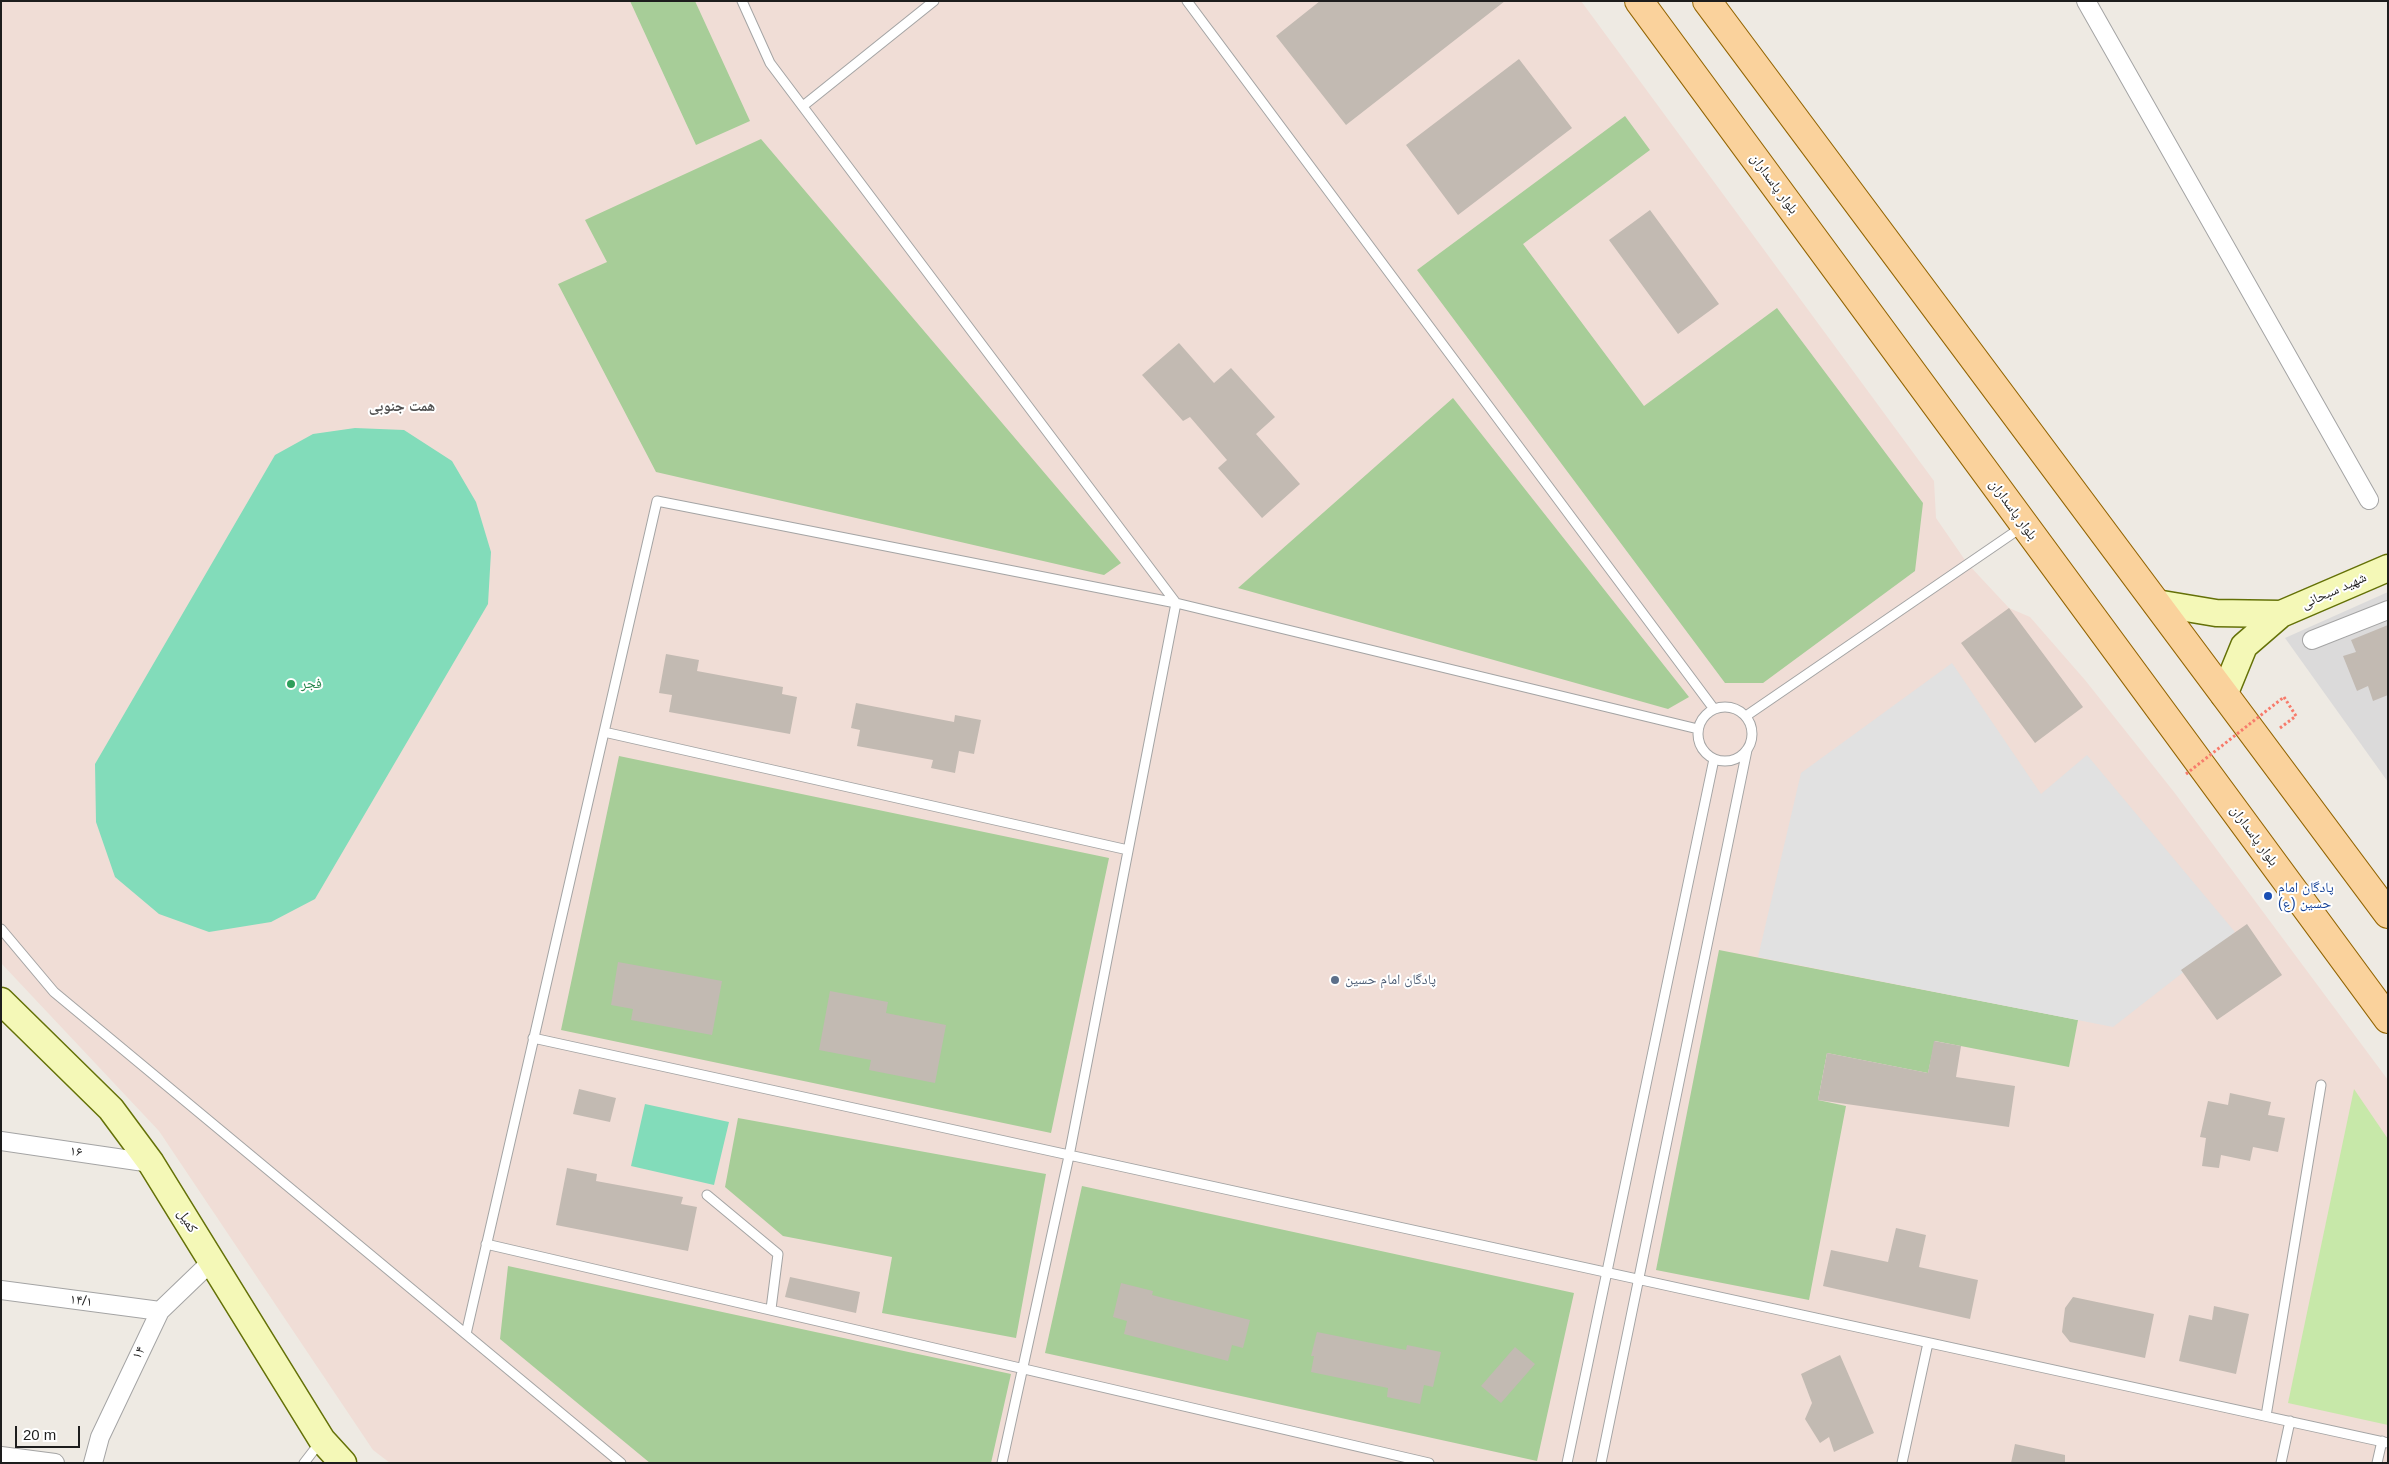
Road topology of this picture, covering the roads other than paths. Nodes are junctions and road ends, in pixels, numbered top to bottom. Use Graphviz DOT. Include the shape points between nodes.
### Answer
graph roads {
  1 [pos="742,1"];
  2 [pos="934,1"];
  3 [pos="1187,1"];
  4 [pos="1639,1"];
  5 [pos="1707,1"];
  6 [pos="2086,1"];
  7 [pos="803,106"];
  8 [pos="2369,500"];
  9 [pos="2025,526"];
  10 [pos="2388,568"];
  11 [pos="1176,603"];
  12 [pos="2156,603"];
  13 [pos="2388,610"];
  14 [pos="2281,614"];
  15 [pos="2312,640"];
  16 [pos="2224,695"];
  17 [pos="1714,709"];
  18 [pos="1746,716"];
  19 [pos="1698,730"];
  20 [pos="604,732"];
  21 [pos="1747,750"];
  22 [pos="1714,759"];
  23 [pos="1128,850"];
  24 [pos="2388,914"];
  25 [pos="1,929"];
  26 [pos="1,1001"];
  27 [pos="2388,1019"];
  28 [pos="534,1038"];
  29 [pos="2321,1085"];
  30 [pos="1,1141"];
  31 [pos="1069,1156"];
  32 [pos="151,1163"];
  33 [pos="707,1195"];
  34 [pos="486,1244"];
  35 [pos="212,1261"];
  36 [pos="1607,1273"];
  37 [pos="1638,1280"];
  38 [pos="1,1290"];
  39 [pos="771,1309"];
  40 [pos="160,1311"];
  41 [pos="466,1334"];
  42 [pos="1928,1343"];
  43 [pos="1023,1367"];
  44 [pos="2266,1416"];
  45 [pos="2290,1421"];
  46 [pos="322,1440"];
  47 [pos="2385,1442"];
  48 [pos="1,1456"];
  49 [pos="55,1463"];
  50 [pos="92,1463"];
  51 [pos="304,1463"];
  52 [pos="343,1463"];
  53 [pos="621,1463"];
  54 [pos="1002,1463"];
  55 [pos="1429,1463"];
  56 [pos="1567,1463"];
  57 [pos="1601,1463"];
  58 [pos="1902,1463"];
  59 [pos="2281,1463"];
  60 [pos="2377,1463"];
  1 -- 7 [label="lane" via="770,62"];
  2 -- 7 [label="lane"];
  3 -- 17 [label="lane"];
  4 -- 9 [label="main road, بلوار پاسداران"];
  5 -- 12 [label="main road"];
  6 -- 8 [label="street"];
  7 -- 11 [label="lane"];
  9 -- 18 [label="lane"];
  9 -- 27 [label="main road, بلوار پاسداران"];
  10 -- 14 [label="street, شهید سبحانی"];
  11 -- 19 [label="lane"];
  11 -- 20 [label="lane" via="657,501"];
  11 -- 23 [label="lane"];
  12 -- 14 [label="street" via="2216,613"];
  12 -- 16 [label="main road"];
  13 -- 15 [label="street"];
  14 -- 16 [label="street" via="2244,646"];
  16 -- 24 [label="main road"];
  17 -- 18 [label="lane" via="1731,707"];
  17 -- 19 [label="lane" via="1700,721"];
  18 -- 21 [label="lane" via="1752,733"];
  19 -- 22 [label="lane" via="1701,747"];
  20 -- 23 [label="lane"];
  20 -- 28 [label="lane"];
  21 -- 22 [label="lane" via="1732,760"];
  21 -- 37 [label="lane"];
  22 -- 36 [label="lane"];
  23 -- 31 [label="lane"];
  25 -- 41 [label="lane" via="54,992"];
  26 -- 32 [label="street, کمیل" via="111,1108"];
  28 -- 31 [label="lane"];
  28 -- 34 [label="lane"];
  29 -- 44 [label="lane"];
  30 -- 32 [label="street, ۱۶"];
  31 -- 36 [label="lane"];
  31 -- 43 [label="lane"];
  32 -- 35 [label="street, کمیل"];
  33 -- 39 [label="lane" via="778,1254"];
  34 -- 39 [label="lane"];
  34 -- 41 [label="lane"];
  35 -- 40 [label="street, ۱۴"];
  35 -- 46 [label="street, کمیل"];
  36 -- 37 [label="lane"];
  36 -- 56 [label="lane"];
  37 -- 42 [label="lane"];
  37 -- 57 [label="lane"];
  38 -- 40 [label="street, ۱۴/۱"];
  39 -- 43 [label="lane"];
  40 -- 50 [label="street, ۱۴" via="100,1437"];
  41 -- 53 [label="lane"];
  42 -- 44 [label="lane"];
  42 -- 58 [label="lane"];
  43 -- 54 [label="lane"];
  43 -- 55 [label="lane"];
  44 -- 45 [label="lane"];
  45 -- 47 [label="lane"];
  45 -- 59 [label="lane"];
  46 -- 51 [label="lane"];
  46 -- 52 [label="street, کمیل"];
  47 -- 60 [label="lane"];
  48 -- 49 [label="street"];
}
